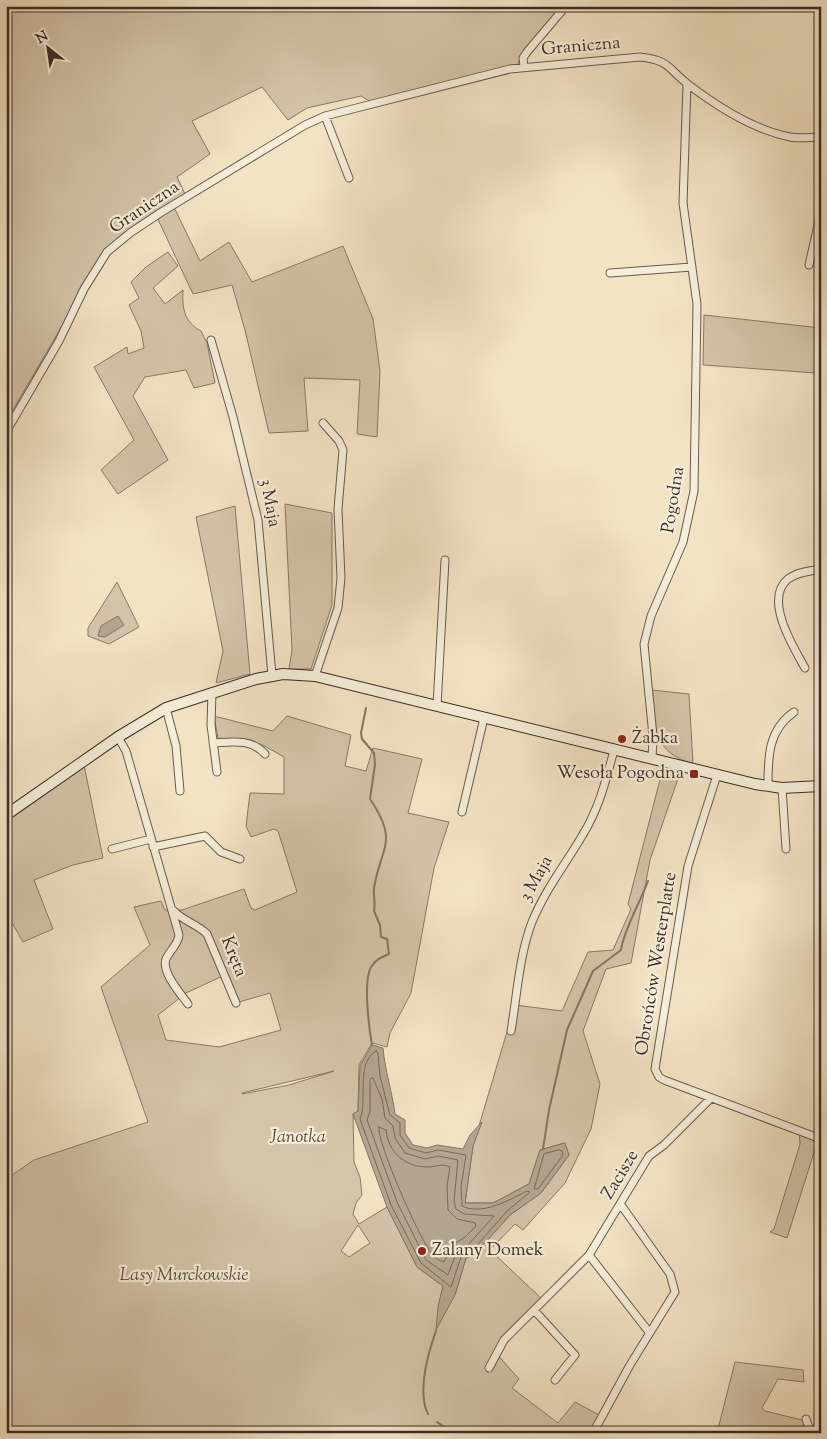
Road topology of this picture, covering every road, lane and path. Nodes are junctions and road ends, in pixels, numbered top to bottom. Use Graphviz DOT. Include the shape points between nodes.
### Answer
graph roads {
  1 [pos="566,6"];
  2 [pos="524,67"];
  3 [pos="687,84"];
  4 [pos="325,116"];
  5 [pos="821,137"];
  6 [pos="349,178"];
  7 [pos="821,202"];
  8 [pos="809,264"];
  9 [pos="692,267"];
  10 [pos="610,273"];
  11 [pos="211,340"];
  12 [pos="323,423"];
  13 [pos="6,432"];
  14 [pos="445,560"];
  15 [pos="821,569"];
  16 [pos="805,668"];
  17 [pos="272,675"];
  18 [pos="316,676"];
  19 [pos="212,692"];
  20 [pos="437,706"];
  21 [pos="166,708"];
  22 [pos="794,712"];
  23 [pos="484,718"];
  24 [pos="118,737"];
  25 [pos="213,743"];
  26 [pos="614,750"];
  27 [pos="265,754"];
  28 [pos="652,759"];
  29 [pos="217,772"];
  30 [pos="717,775"];
  31 [pos="768,786"];
  32 [pos="821,786"];
  33 [pos="782,788"];
  34 [pos="180,791"];
  35 [pos="462,812"];
  36 [pos="6,815"];
  37 [pos="151,839"];
  38 [pos="153,847"];
  39 [pos="112,849"];
  40 [pos="786,849"];
  41 [pos="240,858"];
  42 [pos="173,911"];
  43 [pos="236,1003"];
  44 [pos="188,1004"];
  45 [pos="511,1031"];
  46 [pos="710,1099"];
  47 [pos="821,1139"];
  48 [pos="620,1205"];
  49 [pos="589,1255"];
  50 [pos="534,1310"];
  51 [pos="650,1332"];
  52 [pos="489,1368"];
  53 [pos="555,1380"];
  54 [pos="806,1419"];
  55 [pos="593,1433"];
  56 [pos="811,1433"];
  1 -- 2 [label="street" via="527,52 523,58"];
  2 -- 3 [label="street, Graniczna" via="640,57 672,67"];
  2 -- 4 [label="street, Graniczna"];
  3 -- 5 [label="street, Graniczna" via="759,128 791,138"];
  3 -- 9 [label="street, Pogodna" via="683,203"];
  4 -- 6 [label="street"];
  4 -- 13 [label="street, Graniczna" via="160,214 107,252"];
  7 -- 8 [label="street"];
  9 -- 10 [label="street"];
  9 -- 28 [label="street, Pogodna" via="698,326 694,491 683,542 650,616 644,644 653,736"];
  11 -- 17 [label="street, 3 Maja" via="232,410 258,520"];
  12 -- 18 [label="street" via="339,441 342,450 338,508 341,578 338,608"];
  14 -- 20 [label="street"];
  15 -- 16 [label="street" via="788,579 780,591 783,626"];
  17 -- 18 [label="street"];
  17 -- 19 [label="street"];
  18 -- 20 [label="street"];
  19 -- 21 [label="street"];
  19 -- 25 [label="street"];
  20 -- 23 [label="street"];
  21 -- 24 [label="street"];
  21 -- 34 [label="street" via="176,746"];
  22 -- 31 [label="street" via="774,734 768,761"];
  23 -- 26 [label="street"];
  23 -- 35 [label="street"];
  24 -- 36 [label="street"];
  24 -- 37 [label="street" via="126,751"];
  25 -- 27 [label="street" via="246,742 259,747"];
  25 -- 29 [label="street"];
  26 -- 28 [label="street"];
  26 -- 45 [label="street, 3 Maja" via="602,797 583,836 548,886 531,924"];
  28 -- 30 [label="street"];
  30 -- 31 [label="street"];
  30 -- 46 [label="street, Obrońców Westerplatte" via="688,866 655,1069 664,1080"];
  31 -- 33 [label="street"];
  32 -- 33 [label="street"];
  33 -- 40 [label="street"];
  37 -- 38 [label="street"];
  37 -- 39 [label="street"];
  38 -- 41 [label="street" via="205,836 221,852"];
  38 -- 42 [label="street"];
  42 -- 43 [label="street, Kręta" via="207,934"];
  42 -- 44 [label="street" via="179,939 166,958 166,967"];
  46 -- 47 [label="street, Obrońców Westerplatte"];
  46 -- 48 [label="street, Zacisze" via="649,1156"];
  48 -- 49 [label="street, Zacisze"];
  48 -- 51 [label="street" via="674,1283 675,1292"];
  49 -- 50 [label="street, Zacisze"];
  49 -- 51 [label="street"];
  50 -- 52 [label="street, Zacisze" via="504,1340"];
  50 -- 53 [label="street" via="576,1355"];
  51 -- 55 [label="street"];
  54 -- 56 [label="street"];
}
